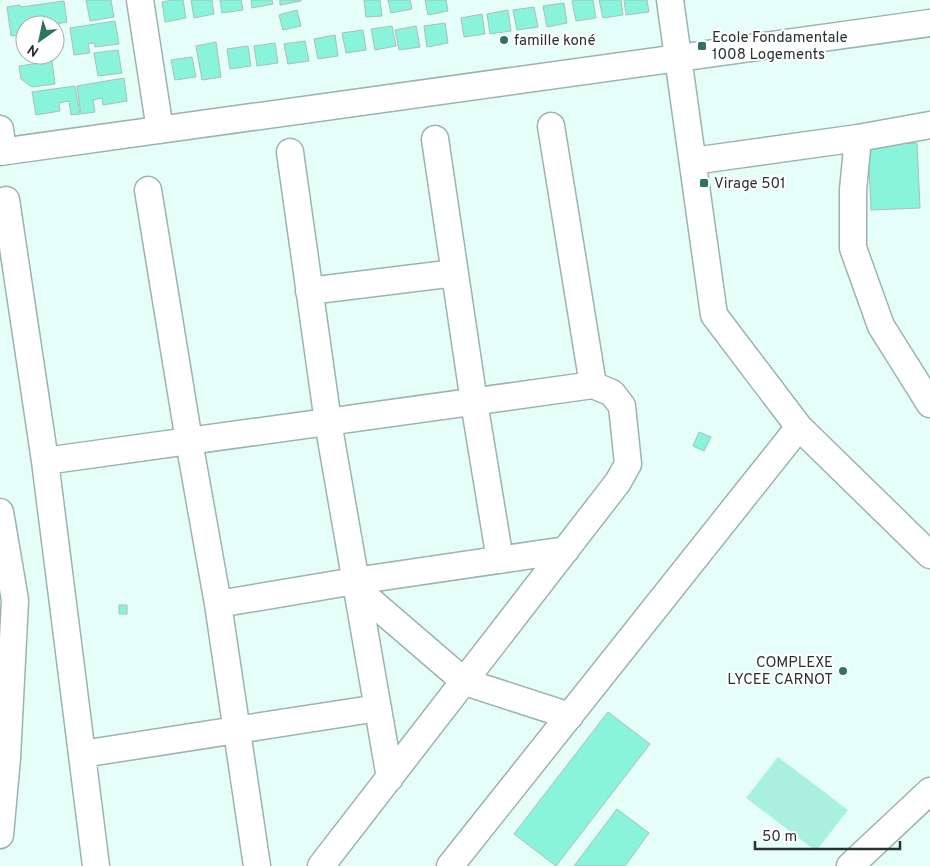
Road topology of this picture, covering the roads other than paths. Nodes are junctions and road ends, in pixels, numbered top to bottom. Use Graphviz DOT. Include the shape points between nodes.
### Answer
graph roads {
  1 [pos="140,0"];
  2 [pos="670,0"];
  3 [pos="930,23"];
  4 [pos="678,58"];
  5 [pos="930,125"];
  6 [pos="551,126"];
  7 [pos="160,130"];
  8 [pos="858,138"];
  9 [pos="435,139"];
  10 [pos="1,144"];
  11 [pos="290,152"];
  12 [pos="693,161"];
  13 [pos="148,190"];
  14 [pos="6,200"];
  15 [pos="455,273"];
  16 [pos="310,291"];
  17 [pos="592,385"];
  18 [pos="474,402"];
  19 [pos="930,404"];
  20 [pos="328,422"];
  21 [pos="799,428"];
  22 [pos="189,441"];
  23 [pos="45,461"];
  24 [pos="0,512"];
  25 [pos="927,545"];
  26 [pos="566,550"];
  27 [pos="500,560"];
  28 [pos="357,585"];
  29 [pos="8,601"];
  30 [pos="218,604"];
  31 [pos="465,682"];
  32 [pos="378,708"];
  33 [pos="570,716"];
  34 [pos="237,731"];
  35 [pos="82,754"];
  36 [pos="390,778"];
  37 [pos="930,791"];
  38 [pos="0,835"];
  39 [pos="96,866"];
  40 [pos="257,866"];
  41 [pos="321,866"];
  42 [pos="450,866"];
  43 [pos="850,866"];
  1 -- 7 [label="street"];
  2 -- 4 [label="street"];
  3 -- 4 [label="street"];
  4 -- 7 [label="street"];
  4 -- 12 [label="street"];
  5 -- 8 [label="street"];
  6 -- 17 [label="street"];
  7 -- 10 [label="street"];
  8 -- 12 [label="street"];
  8 -- 19 [label="street" via="853,190 853,248 881,326"];
  9 -- 15 [label="street"];
  11 -- 16 [label="street"];
  12 -- 21 [label="street" via="714,315"];
  13 -- 22 [label="street"];
  14 -- 23 [label="street"];
  15 -- 16 [label="street"];
  15 -- 18 [label="street"];
  16 -- 20 [label="street"];
  17 -- 18 [label="street"];
  17 -- 26 [label="street" via="612,393 622,406 628,464"];
  18 -- 20 [label="street"];
  18 -- 27 [label="street"];
  20 -- 22 [label="street"];
  20 -- 28 [label="street"];
  21 -- 25 [label="street"];
  21 -- 33 [label="street"];
  22 -- 23 [label="street"];
  22 -- 30 [label="street"];
  23 -- 35 [label="street"];
  24 -- 29 [label="street"];
  26 -- 27 [label="street"];
  26 -- 31 [label="street"];
  27 -- 28 [label="street"];
  28 -- 30 [label="street"];
  28 -- 31 [label="street"];
  28 -- 32 [label="street"];
  29 -- 38 [label="street" via="7,758"];
  30 -- 34 [label="street"];
  31 -- 33 [label="street"];
  31 -- 36 [label="street"];
  32 -- 34 [label="street"];
  32 -- 36 [label="street"];
  33 -- 42 [label="street"];
  34 -- 35 [label="street"];
  34 -- 40 [label="street"];
  35 -- 39 [label="street"];
  36 -- 41 [label="street"];
  37 -- 43 [label="street"];
}
